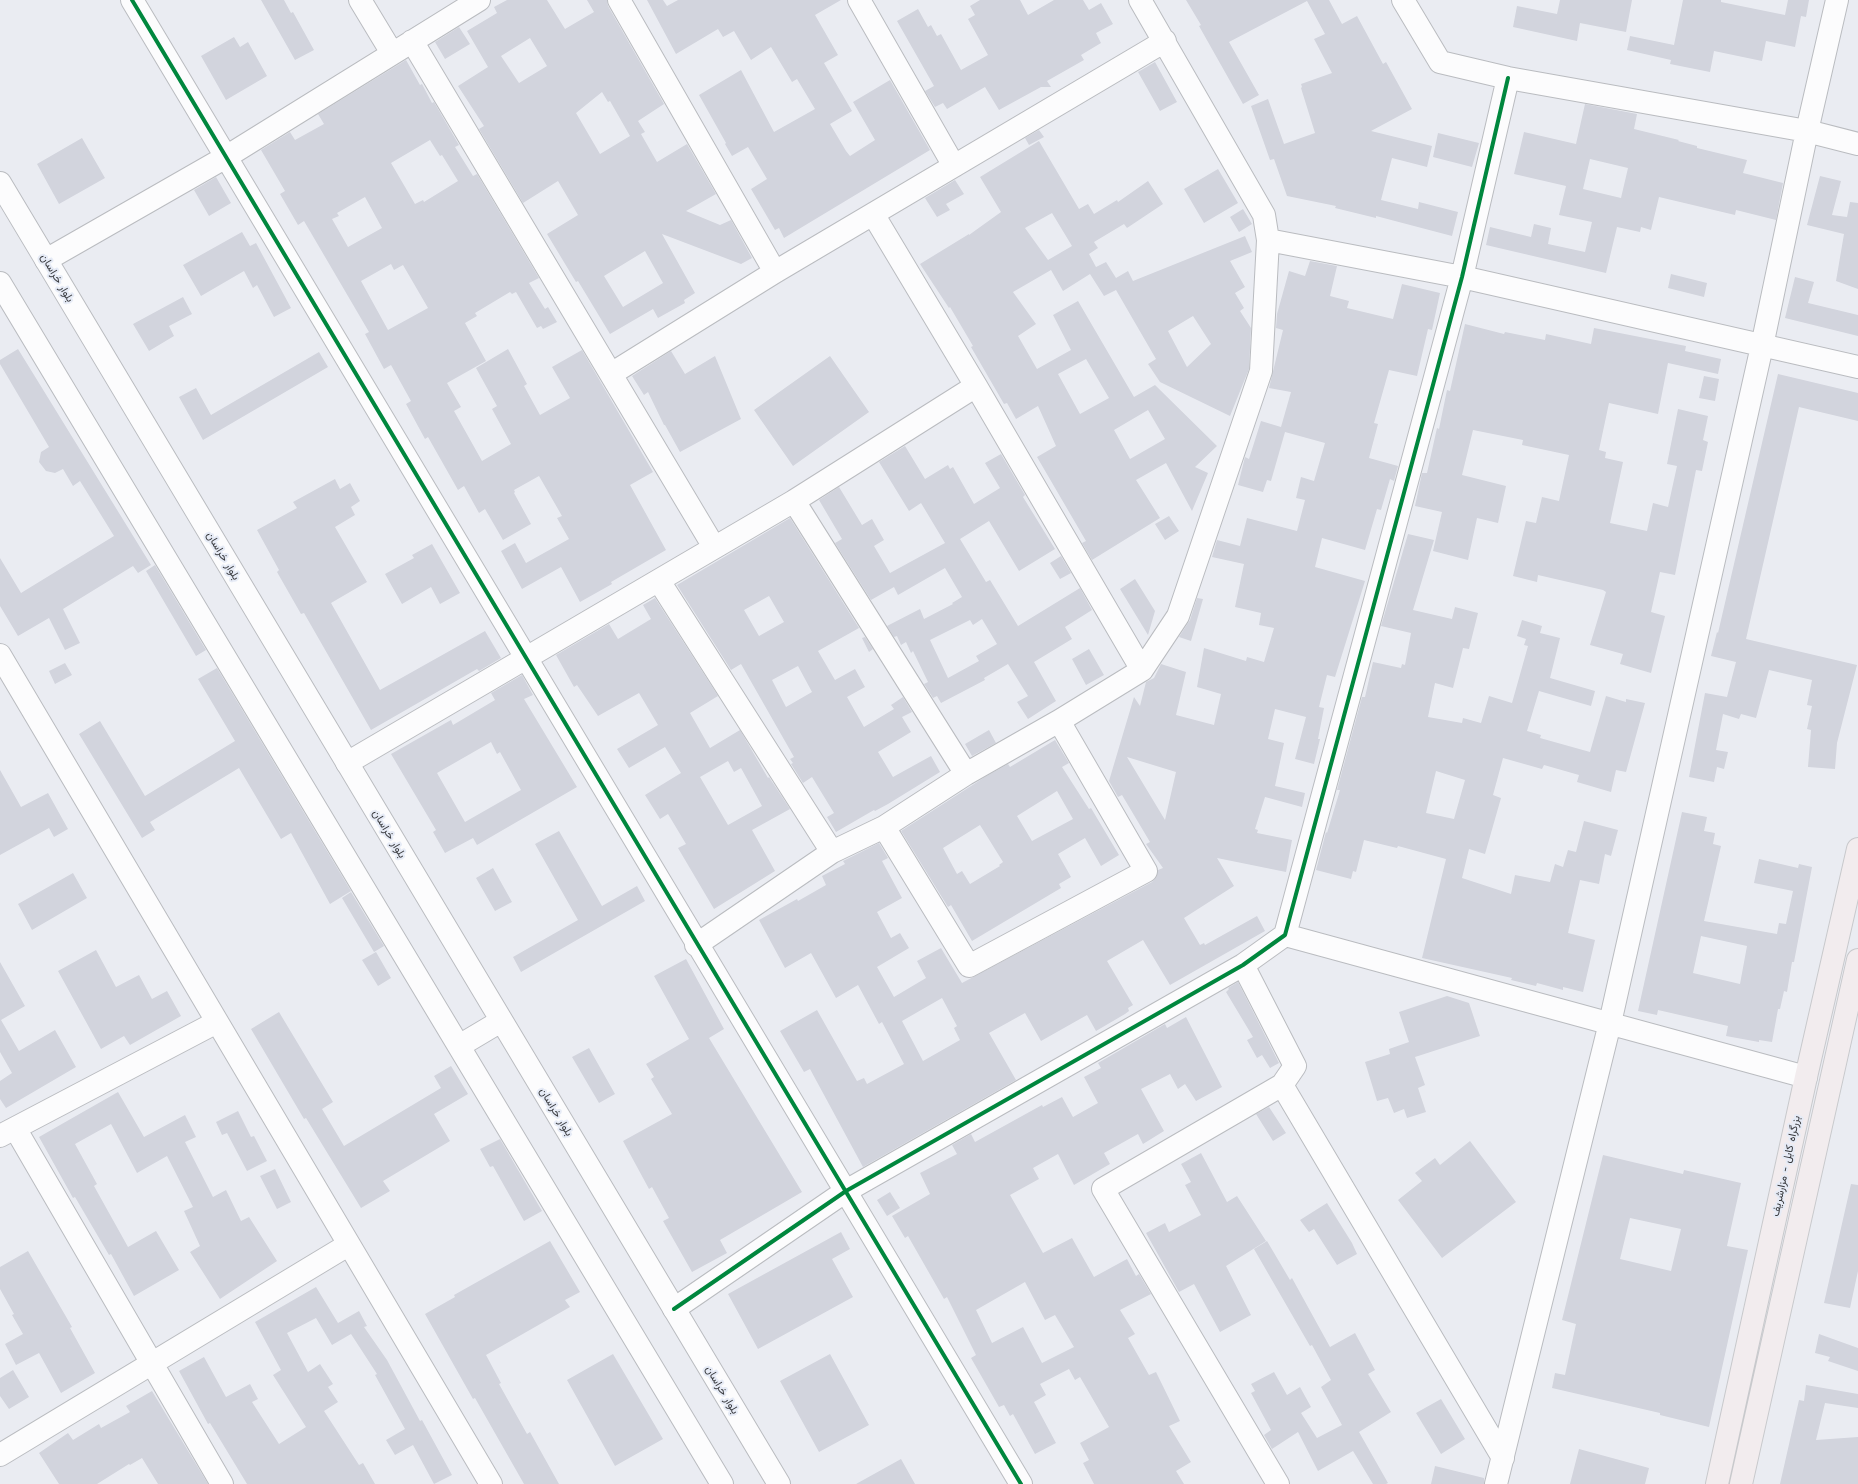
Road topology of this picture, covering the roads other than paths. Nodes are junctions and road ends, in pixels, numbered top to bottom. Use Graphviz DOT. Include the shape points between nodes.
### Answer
graph roads {
  1 [pos="132,0"];
  2 [pos="360,0"];
  3 [pos="479,0"];
  4 [pos="620,0"];
  5 [pos="859,0"];
  6 [pos="1140,0"];
  7 [pos="1837,0"];
  8 [pos="1412,6"];
  9 [pos="412,41"];
  10 [pos="1165,41"];
  11 [pos="392,53"];
  12 [pos="1508,78"];
  13 [pos="1807,131"];
  14 [pos="1858,144"];
  15 [pos="226,156"];
  16 [pos="954,166"];
  17 [pos="0,183"];
  18 [pos="873,214"];
  19 [pos="1268,240"];
  20 [pos="46,260"];
  21 [pos="775,272"];
  22 [pos="1462,277"];
  23 [pos="1,285"];
  24 [pos="1762,346"];
  25 [pos="1858,367"];
  26 [pos="611,374"];
  27 [pos="976,386"];
  28 [pos="794,501"];
  29 [pos="714,547"];
  30 [pos="659,580"];
  31 [pos="0,655"];
  32 [pos="526,659"];
  33 [pos="1142,670"];
  34 [pos="1058,721"];
  35 [pos="347,763"];
  36 [pos="966,774"];
  37 [pos="884,827"];
  38 [pos="1858,849"];
  39 [pos="832,852"];
  40 [pos="1285,935"];
  41 [pos="696,945"];
  42 [pos="1243,964"];
  43 [pos="1857,969"];
  44 [pos="502,1021"];
  45 [pos="217,1022"];
  46 [pos="1610,1024"];
  47 [pos="459,1046"];
  48 [pos="1806,1077"];
  49 [pos="1282,1086"];
  50 [pos="7,1132"];
  51 [pos="846,1191"];
  52 [pos="348,1245"];
  53 [pos="674,1309"];
  54 [pos="151,1364"];
  55 [pos="0,1455"];
  56 [pos="1503,1458"];
  57 [pos="222,1484"];
  58 [pos="491,1484"];
  59 [pos="722,1484"];
  60 [pos="779,1484"];
  61 [pos="1021,1484"];
  62 [pos="1278,1484"];
  63 [pos="1496,1484"];
  64 [pos="1717,1484"];
  65 [pos="1742,1484"];
  1 -- 15 [label="street"];
  2 -- 11 [label="street"];
  3 -- 9 [label="street"];
  4 -- 21 [label="street"];
  5 -- 16 [label="street"];
  6 -- 10 [label="street"];
  7 -- 13 [label="street"];
  8 -- 12 [label="street" via="1440,62"];
  9 -- 11 [label="street"];
  9 -- 26 [label="street"];
  10 -- 16 [label="street"];
  10 -- 19 [label="street" via="1264,215"];
  11 -- 15 [label="street"];
  12 -- 13 [label="street"];
  12 -- 22 [label="street"];
  13 -- 14 [label="street"];
  13 -- 24 [label="street"];
  15 -- 20 [label="street"];
  15 -- 32 [label="street"];
  16 -- 18 [label="street"];
  17 -- 20 [label="street, بلوار خراسان"];
  18 -- 21 [label="street"];
  18 -- 27 [label="street"];
  19 -- 22 [label="street"];
  19 -- 33 [label="street" via="1261,370 1178,616"];
  20 -- 35 [label="street, بلوار خراسان"];
  21 -- 26 [label="street"];
  22 -- 24 [label="street"];
  22 -- 40 [label="street"];
  23 -- 47 [label="street"];
  24 -- 25 [label="street"];
  24 -- 46 [label="street"];
  26 -- 29 [label="street"];
  27 -- 28 [label="street"];
  27 -- 33 [label="street"];
  28 -- 29 [label="street"];
  28 -- 36 [label="street"];
  29 -- 30 [label="street"];
  30 -- 32 [label="street"];
  30 -- 39 [label="street"];
  31 -- 45 [label="street"];
  32 -- 35 [label="street"];
  32 -- 41 [label="street"];
  33 -- 34 [label="street"];
  34 -- 36 [label="street"];
  34 -- 37 [label="street" via="1146,871 969,966"];
  35 -- 44 [label="street, بلوار خراسان"];
  36 -- 37 [label="street"];
  37 -- 39 [label="street"];
  38 -- 48 [label="highway, بزرگراه کابل - مزارشریف"];
  39 -- 41 [label="street"];
  40 -- 42 [label="street"];
  40 -- 46 [label="street"];
  41 -- 51 [label="street"];
  42 -- 49 [label="street" via="1295,1066"];
  42 -- 51 [label="street"];
  43 -- 65 [label="highway"];
  44 -- 47 [label="street"];
  44 -- 53 [label="street, بلوار خراسان"];
  45 -- 50 [label="street"];
  45 -- 52 [label="street"];
  46 -- 48 [label="street"];
  46 -- 56 [label="street"];
  47 -- 59 [label="street"];
  48 -- 64 [label="highway, بزرگراه کابل - مزارشریف"];
  49 -- 56 [label="street"];
  49 -- 62 [label="street" via="1103,1189"];
  50 -- 54 [label="street"];
  51 -- 53 [label="street"];
  51 -- 61 [label="street"];
  52 -- 54 [label="street"];
  52 -- 58 [label="street"];
  53 -- 60 [label="street, بلوار خراسان"];
  54 -- 55 [label="street"];
  54 -- 57 [label="street"];
  56 -- 63 [label="street"];
}
